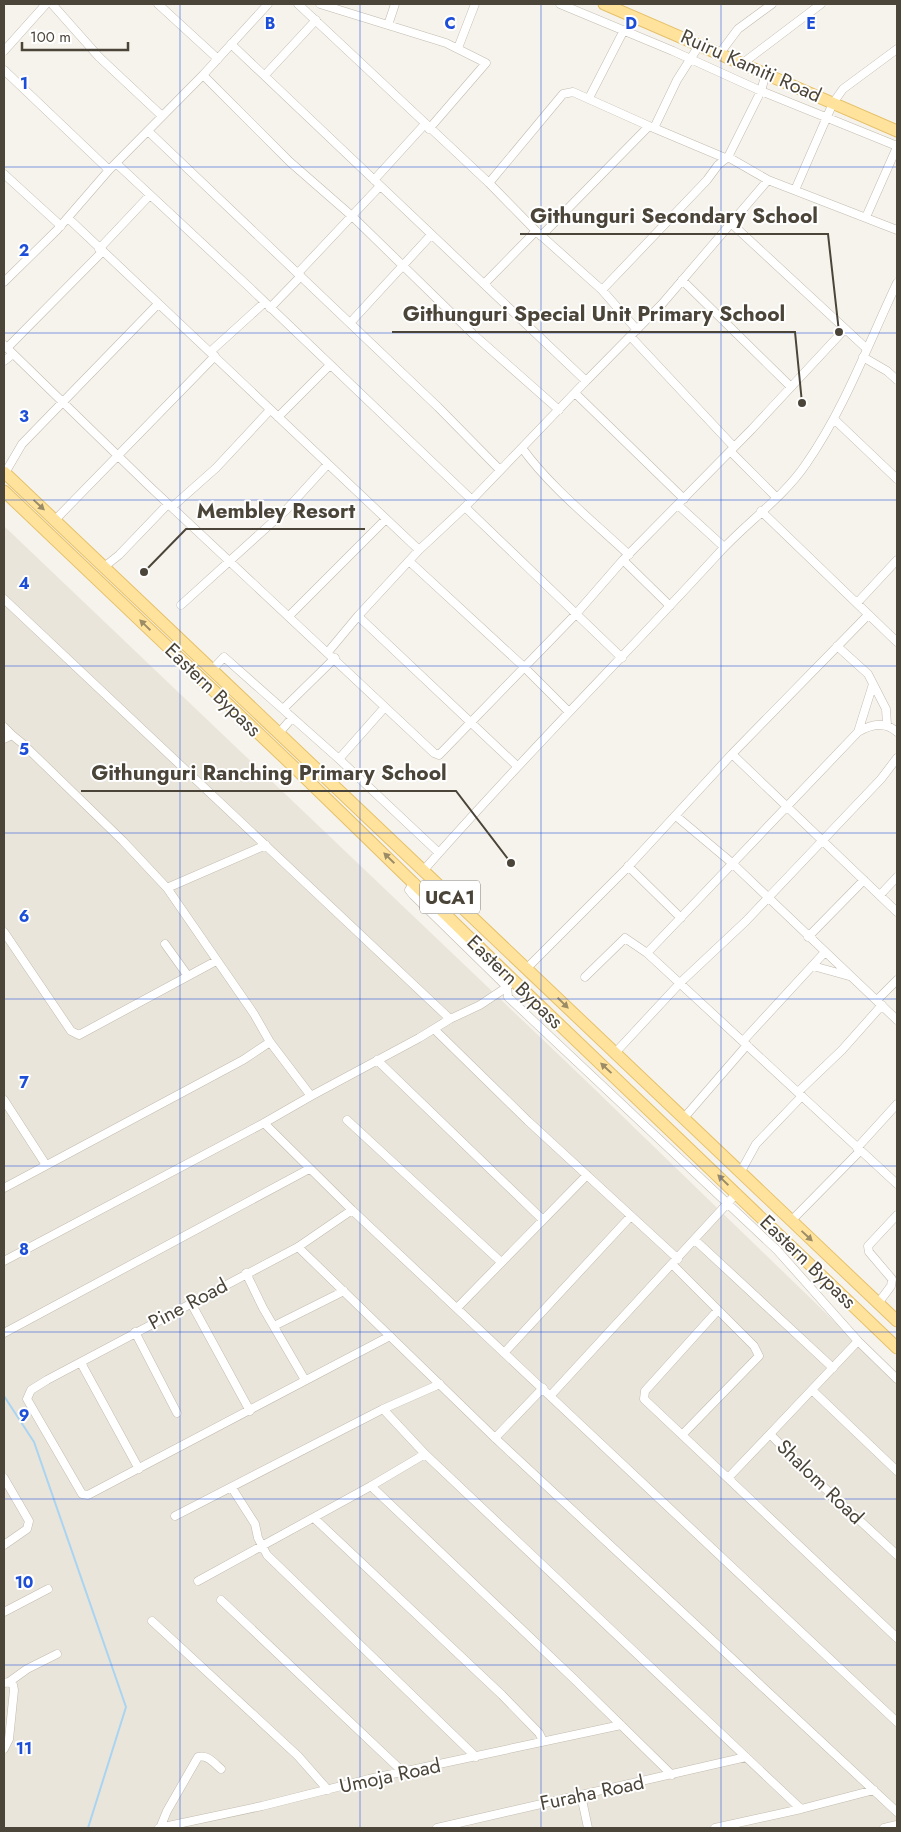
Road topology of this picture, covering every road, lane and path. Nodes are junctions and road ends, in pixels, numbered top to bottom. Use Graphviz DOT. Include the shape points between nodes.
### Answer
graph roads {
  1 [pos="46,4"];
  2 [pos="52,4"];
  3 [pos="158,4"];
  4 [pos="268,4"];
  5 [pos="298,4"];
  6 [pos="320,4"];
  7 [pos="395,4"];
  8 [pos="475,4"];
  9 [pos="560,4"];
  10 [pos="604,4"];
  11 [pos="772,4"];
  12 [pos="821,4"];
  13 [pos="316,20"];
  14 [pos="388,25"];
  15 [pos="624,30"];
  16 [pos="231,44"];
  17 [pos="700,44"];
  18 [pos="458,48"];
  19 [pos="4,49"];
  20 [pos="897,49"];
  21 [pos="720,53"];
  22 [pos="218,59"];
  23 [pos="692,59"];
  24 [pos="743,63"];
  25 [pos="4,70"];
  26 [pos="766,73"];
  27 [pos="265,75"];
  28 [pos="203,76"];
  29 [pos="760,91"];
  30 [pos="589,98"];
  31 [pos="833,103"];
  32 [pos="162,116"];
  33 [pos="827,118"];
  34 [pos="427,127"];
  35 [pos="651,127"];
  36 [pos="148,131"];
  37 [pos="897,131"];
  38 [pos="897,147"];
  39 [pos="727,157"];
  40 [pos="117,164"];
  41 [pos="109,170"];
  42 [pos="4,174"];
  43 [pos="374,180"];
  44 [pos="768,180"];
  45 [pos="489,183"];
  46 [pos="380,186"];
  47 [pos="796,190"];
  48 [pos="150,195"];
  49 [pos="353,217"];
  50 [pos="866,217"];
  51 [pos="68,218"];
  52 [pos="732,224"];
  53 [pos="61,226"];
  54 [pos="897,230"];
  55 [pos="538,233"];
  56 [pos="431,235"];
  57 [pos="100,250"];
  58 [pos="403,265"];
  59 [pos="299,274"];
  60 [pos="682,280"];
  61 [pos="4,282"];
  62 [pos="897,283"];
  63 [pos="484,284"];
  64 [pos="602,290"];
  65 [pos="158,304"];
  66 [pos="267,305"];
  67 [pos="350,323"];
  68 [pos="637,330"];
  69 [pos="844,330"];
  70 [pos="630,337"];
  71 [pos="5,346"];
  72 [pos="865,353"];
  73 [pos="13,354"];
  74 [pos="212,354"];
  75 [pos="4,361"];
  76 [pos="330,365"];
  77 [pos="897,380"];
  78 [pos="586,381"];
  79 [pos="791,387"];
  80 [pos="575,393"];
  81 [pos="62,402"];
  82 [pos="270,410"];
  83 [pos="559,410"];
  84 [pos="278,417"];
  85 [pos="834,420"];
  86 [pos="522,448"];
  87 [pos="732,450"];
  88 [pos="119,456"];
  89 [pos="327,465"];
  90 [pos="500,470"];
  91 [pos="4,472"];
  92 [pos="897,479"];
  93 [pos="4,491"];
  94 [pos="776,497"];
  95 [pos="472,500"];
  96 [pos="681,502"];
  97 [pos="170,506"];
  98 [pos="465,507"];
  99 [pos="761,511"];
  100 [pos="386,519"];
  101 [pos="55,520"];
  102 [pos="724,547"];
  103 [pos="419,550"];
  104 [pos="626,557"];
  105 [pos="897,560"];
  106 [pos="229,561"];
  107 [pos="409,561"];
  108 [pos="104,567"];
  109 [pos="4,599"];
  110 [pos="857,603"];
  111 [pos="181,605"];
  112 [pos="670,606"];
  113 [pos="576,614"];
  114 [pos="868,615"];
  115 [pos="289,616"];
  116 [pos="358,616"];
  117 [pos="897,642"];
  118 [pos="837,646"];
  119 [pos="328,652"];
  120 [pos="335,658"];
  121 [pos="622,658"];
  122 [pos="524,667"];
  123 [pos="212,670"];
  124 [pos="873,684"];
  125 [pos="385,707"];
  126 [pos="283,709"];
  127 [pos="569,712"];
  128 [pos="292,718"];
  129 [pos="470,723"];
  130 [pos="4,727"];
  131 [pos="894,728"];
  132 [pos="858,732"];
  133 [pos="279,733"];
  134 [pos="12,735"];
  135 [pos="4,739"];
  136 [pos="732,754"];
  137 [pos="897,758"];
  138 [pos="339,759"];
  139 [pos="517,766"];
  140 [pos="786,806"];
  141 [pos="676,816"];
  142 [pos="821,841"];
  143 [pos="266,845"];
  144 [pos="439,853"];
  145 [pos="732,863"];
  146 [pos="628,866"];
  147 [pos="423,871"];
  148 [pos="897,877"];
  149 [pos="864,880"];
  150 [pos="414,882"];
  151 [pos="167,888"];
  152 [pos="880,895"];
  153 [pos="768,898"];
  154 [pos="897,912"];
  155 [pos="681,918"];
  156 [pos="4,932"];
  157 [pos="491,936"];
  158 [pos="808,937"];
  159 [pos="165,944"];
  160 [pos="479,947"];
  161 [pos="824,952"];
  162 [pos="647,953"];
  163 [pos="216,961"];
  164 [pos="813,966"];
  165 [pos="526,969"];
  166 [pos="188,976"];
  167 [pos="850,976"];
  168 [pos="585,977"];
  169 [pos="897,980"];
  170 [pos="681,982"];
  171 [pos="510,984"];
  172 [pos="879,1003"];
  173 [pos="450,1019"];
  174 [pos="897,1020"];
  175 [pos="434,1029"];
  176 [pos="270,1042"];
  177 [pos="745,1043"];
  178 [pos="615,1053"];
  179 [pos="591,1054"];
  180 [pos="377,1060"];
  181 [pos="580,1064"];
  182 [pos="800,1094"];
  183 [pos="311,1096"];
  184 [pos="4,1100"];
  185 [pos="897,1104"];
  186 [pos="683,1119"];
  187 [pos="347,1120"];
  188 [pos="264,1123"];
  189 [pos="858,1150"];
  190 [pos="46,1165"];
  191 [pos="309,1169"];
  192 [pos="740,1172"];
  193 [pos="587,1175"];
  194 [pos="897,1184"];
  195 [pos="4,1188"];
  196 [pos="737,1193"];
  197 [pos="727,1204"];
  198 [pos="352,1210"];
  199 [pos="897,1215"];
  200 [pos="630,1217"];
  201 [pos="543,1220"];
  202 [pos="791,1221"];
  203 [pos="695,1240"];
  204 [pos="298,1247"];
  205 [pos="4,1261"];
  206 [pos="501,1262"];
  207 [pos="675,1262"];
  208 [pos="246,1273"];
  209 [pos="344,1291"];
  210 [pos="879,1302"];
  211 [pos="191,1303"];
  212 [pos="458,1308"];
  213 [pos="718,1310"];
  214 [pos="897,1321"];
  215 [pos="274,1326"];
  216 [pos="135,1332"];
  217 [pos="4,1334"];
  218 [pos="390,1336"];
  219 [pos="858,1341"];
  220 [pos="897,1348"];
  221 [pos="504,1352"];
  222 [pos="81,1362"];
  223 [pos="833,1368"];
  224 [pos="897,1379"];
  225 [pos="305,1380"];
  226 [pos="440,1384"];
  227 [pos="543,1388"];
  228 [pos="812,1390"];
  229 [pos="551,1395"];
  230 [pos="383,1409"];
  231 [pos="250,1411"];
  232 [pos="177,1413"];
  233 [pos="770,1434"];
  234 [pos="682,1435"];
  235 [pos="495,1438"];
  236 [pos="425,1454"];
  237 [pos="139,1469"];
  238 [pos="897,1471"];
  239 [pos="4,1478"];
  240 [pos="728,1478"];
  241 [pos="372,1486"];
  242 [pos="232,1488"];
  243 [pos="175,1516"];
  244 [pos="314,1518"];
  245 [pos="4,1545"];
  246 [pos="262,1547"];
  247 [pos="897,1556"];
  248 [pos="198,1581"];
  249 [pos="48,1589"];
  250 [pos="221,1600"];
  251 [pos="4,1612"];
  252 [pos="152,1621"];
  253 [pos="897,1638"];
  254 [pos="56,1654"];
  255 [pos="6,1683"];
  256 [pos="897,1722"];
  257 [pos="621,1725"];
  258 [pos="543,1741"];
  259 [pos="4,1749"];
  260 [pos="476,1757"];
  261 [pos="746,1757"];
  262 [pos="221,1769"];
  263 [pos="403,1772"];
  264 [pos="672,1775"];
  265 [pos="328,1790"];
  266 [pos="874,1790"];
  267 [pos="581,1795"];
  268 [pos="801,1810"];
  269 [pos="897,1812"];
  270 [pos="897,1825"];
  271 [pos="159,1828"];
  272 [pos="438,1828"];
  273 [pos="588,1828"];
  274 [pos="715,1828"];
  275 [pos="884,1828"];
  1 -- 19 [label="street"];
  2 -- 32 [label="street" via="99,57"];
  3 -- 22 [label="street"];
  4 -- 16 [label="street"];
  5 -- 13 [label="street"];
  6 -- 14 [label="street"];
  7 -- 14 [label="street"];
  8 -- 18 [label="street"];
  9 -- 15 [label="street"];
  10 -- 17 [label="main road, Ruiru Kamiti Road"];
  11 -- 21 [label="street" via="738,29"];
  12 -- 24 [label="street"];
  13 -- 27 [label="street"];
  13 -- 34 [label="street"];
  14 -- 18 [label="street"];
  15 -- 23 [label="street"];
  15 -- 30 [label="street"];
  16 -- 22 [label="street"];
  16 -- 27 [label="street"];
  17 -- 21 [label="main road, Ruiru Kamiti Road"];
  17 -- 23 [label="street"];
  18 -- 34 [label="street" via="486,63"];
  20 -- 31 [label="street" via="843,89"];
  21 -- 24 [label="main road, Ruiru Kamiti Road"];
  22 -- 28 [label="street"];
  23 -- 29 [label="street"];
  23 -- 35 [label="street"];
  24 -- 26 [label="main road, Ruiru Kamiti Road"];
  25 -- 41 [label="street"];
  26 -- 29 [label="street"];
  26 -- 31 [label="main road, Ruiru Kamiti Road"];
  27 -- 43 [label="street"];
  28 -- 32 [label="street"];
  28 -- 49 [label="street" via="290,162"];
  29 -- 33 [label="street"];
  29 -- 39 [label="street"];
  30 -- 35 [label="street"];
  30 -- 45 [label="street" via="573,92 563,94"];
  31 -- 33 [label="street"];
  31 -- 37 [label="main road, Ruiru Kamiti Road"];
  32 -- 36 [label="street"];
  33 -- 38 [label="street"];
  33 -- 47 [label="street"];
  34 -- 43 [label="street"];
  34 -- 45 [label="street"];
  35 -- 39 [label="street"];
  35 -- 55 [label="street"];
  36 -- 40 [label="street"];
  36 -- 59 [label="street"];
  38 -- 50 [label="street"];
  39 -- 44 [label="street"];
  39 -- 64 [label="street"];
  40 -- 41 [label="street"];
  40 -- 48 [label="street"];
  41 -- 51 [label="street"];
  42 -- 53 [label="street"];
  43 -- 46 [label="street"];
  44 -- 47 [label="street"];
  44 -- 52 [label="street"];
  45 -- 55 [label="street"];
  46 -- 49 [label="street"];
  46 -- 56 [label="street"];
  47 -- 50 [label="street"];
  48 -- 57 [label="street"];
  48 -- 66 [label="street"];
  49 -- 58 [label="street"];
  49 -- 59 [label="street"];
  50 -- 54 [label="street"];
  51 -- 53 [label="street"];
  51 -- 57 [label="street"];
  52 -- 60 [label="street"];
  52 -- 69 [label="street"];
  53 -- 61 [label="street"];
  55 -- 63 [label="street"];
  55 -- 64 [label="street"];
  56 -- 58 [label="street"];
  56 -- 63 [label="street"];
  57 -- 65 [label="street"];
  57 -- 71 [label="street"];
  58 -- 67 [label="street"];
  58 -- 83 [label="street" via="472,334"];
  59 -- 66 [label="street"];
  59 -- 67 [label="street"];
  60 -- 68 [label="street"];
  60 -- 79 [label="street"];
  62 -- 72 [label="street"];
  63 -- 78 [label="street"];
  64 -- 68 [label="street"];
  65 -- 74 [label="street"];
  65 -- 81 [label="street"];
  66 -- 74 [label="street"];
  66 -- 76 [label="street"];
  67 -- 90 [label="street"];
  68 -- 70 [label="street"];
  69 -- 72 [label="street"];
  69 -- 79 [label="street"];
  70 -- 78 [label="street"];
  70 -- 87 [label="street"];
  71 -- 73 [label="street"];
  72 -- 77 [label="street"];
  72 -- 85 [label="street"];
  73 -- 75 [label="street"];
  73 -- 81 [label="street"];
  74 -- 82 [label="street"];
  74 -- 88 [label="street"];
  76 -- 84 [label="street"];
  76 -- 95 [label="street"];
  78 -- 80 [label="street"];
  79 -- 87 [label="street"];
  80 -- 83 [label="street"];
  80 -- 96 [label="street"];
  81 -- 88 [label="street"];
  81 -- 91 [label="street" via="22,444"];
  82 -- 84 [label="street"];
  82 -- 97 [label="street" via="216,468"];
  83 -- 86 [label="street"];
  84 -- 89 [label="street"];
  85 -- 92 [label="street"];
  85 -- 94 [label="street" via="805,466"];
  86 -- 90 [label="street"];
  86 -- 104 [label="street"];
  87 -- 94 [label="street"];
  87 -- 96 [label="street"];
  88 -- 97 [label="street"];
  88 -- 101 [label="street"];
  89 -- 100 [label="street"];
  89 -- 106 [label="street" via="286,510"];
  90 -- 95 [label="street"];
  91 -- 101 [label="main road, Eastern Bypass / UCA1, one-way"];
  150 -- 93 [label="main road, Eastern Bypass, one-way"];
  94 -- 99 [label="street"];
  95 -- 98 [label="street"];
  96 -- 102 [label="street"];
  96 -- 104 [label="street"];
  97 -- 106 [label="street"];
  97 -- 108 [label="street"];
  98 -- 103 [label="street"];
  98 -- 113 [label="street"];
  99 -- 102 [label="street"];
  99 -- 110 [label="street"];
  100 -- 103 [label="street"];
  100 -- 115 [label="street"];
  101 -- 108 [label="main road, Eastern Bypass / UCA1"];
  102 -- 112 [label="street"];
  103 -- 107 [label="street"];
  104 -- 112 [label="street"];
  104 -- 113 [label="street"];
  105 -- 110 [label="street"];
  106 -- 111 [label="street"];
  106 -- 115 [label="street"];
  107 -- 116 [label="street"];
  107 -- 122 [label="street"];
  108 -- 123 [label="main road, Eastern Bypass / UCA1"];
  109 -- 143 [label="street"];
  110 -- 114 [label="street"];
  112 -- 121 [label="street"];
  113 -- 121 [label="street"];
  113 -- 122 [label="street"];
  114 -- 117 [label="street"];
  114 -- 118 [label="street"];
  115 -- 119 [label="street"];
  116 -- 119 [label="street"];
  116 -- 129 [label="street"];
  118 -- 124 [label="street" via="862,668"];
  118 -- 136 [label="street"];
  119 -- 120 [label="street"];
  120 -- 125 [label="street"];
  120 -- 126 [label="street"];
  121 -- 127 [label="street"];
  122 -- 127 [label="street"];
  122 -- 129 [label="street"];
  123 -- 126 [label="street" via="224,657"];
  123 -- 133 [label="main road, Eastern Bypass / UCA1"];
  124 -- 131 [label="street"];
  124 -- 132 [label="street"];
  125 -- 129 [label="street" via="440,755"];
  125 -- 138 [label="street"];
  126 -- 128 [label="street"];
  127 -- 139 [label="street"];
  128 -- 133 [label="street"];
  128 -- 138 [label="street"];
  129 -- 139 [label="street"];
  130 -- 134 [label="street"];
  131 -- 132 [label="street" via="872,725"];
  132 -- 140 [label="street"];
  133 -- 147 [label="main road, Eastern Bypass / UCA1"];
  134 -- 135 [label="street"];
  134 -- 151 [label="street" via="123,841"];
  136 -- 140 [label="street"];
  136 -- 141 [label="street"];
  137 -- 142 [label="street" via="882,779"];
  138 -- 144 [label="street"];
  139 -- 144 [label="street"];
  140 -- 142 [label="street"];
  140 -- 145 [label="street"];
  141 -- 145 [label="street"];
  141 -- 146 [label="street"];
  142 -- 149 [label="street"];
  142 -- 153 [label="street"];
  143 -- 151 [label="street"];
  143 -- 173 [label="street"];
  144 -- 147 [label="street"];
  145 -- 153 [label="street"];
  145 -- 155 [label="street"];
  146 -- 155 [label="street"];
  146 -- 165 [label="street"];
  147 -- 157 [label="main road, Eastern Bypass / UCA1"];
  148 -- 152 [label="street"];
  149 -- 152 [label="street"];
  149 -- 158 [label="street"];
  150 -- 160 [label="main road, Eastern Bypass"];
  150 -- 171 [label="street" via="408,890"];
  151 -- 163 [label="street"];
  152 -- 154 [label="street"];
  153 -- 158 [label="street"];
  153 -- 170 [label="street"];
  155 -- 162 [label="street"];
  156 -- 166 [label="street" via="75,1035 87,1032"];
  157 -- 160 [label="main road"];
  157 -- 165 [label="main road, Eastern Bypass / UCA1"];
  158 -- 161 [label="street"];
  159 -- 166 [label="street"];
  160 -- 171 [label="main road, Eastern Bypass"];
  161 -- 164 [label="street"];
  161 -- 167 [label="street"];
  162 -- 168 [label="street" via="625,938"];
  162 -- 170 [label="street"];
  163 -- 166 [label="street"];
  163 -- 176 [label="street"];
  164 -- 167 [label="street"];
  164 -- 177 [label="street"];
  165 -- 178 [label="main road, Eastern Bypass / UCA1, one-way"];
  167 -- 172 [label="street"];
  169 -- 172 [label="street"];
  170 -- 177 [label="street"];
  170 -- 178 [label="street"];
  171 -- 173 [label="street" via="480,1005"];
  171 -- 179 [label="main road, Eastern Bypass"];
  171 -- 181 [label="street" via="508,997"];
  172 -- 174 [label="street"];
  172 -- 182 [label="street" via="842,1050"];
  173 -- 175 [label="street"];
  175 -- 180 [label="street"];
  175 -- 193 [label="street"];
  176 -- 183 [label="street"];
  176 -- 190 [label="street" via="243,1060"];
  177 -- 182 [label="street"];
  177 -- 186 [label="street"];
  178 -- 186 [label="main road, Eastern Bypass / UCA1"];
  179 -- 181 [label="street"];
  196 -- 179 [label="main road, Eastern Bypass, one-way"];
  180 -- 183 [label="street"];
  180 -- 201 [label="street"];
  181 -- 197 [label="street"];
  182 -- 189 [label="street"];
  182 -- 192 [label="street" via="756,1144"];
  183 -- 188 [label="street"];
  184 -- 190 [label="street"];
  185 -- 189 [label="street"];
  186 -- 192 [label="main road, Eastern Bypass / UCA1"];
  187 -- 206 [label="street"];
  188 -- 191 [label="street"];
  188 -- 205 [label="street"];
  189 -- 194 [label="street"];
  189 -- 202 [label="street"];
  190 -- 195 [label="street"];
  191 -- 198 [label="street"];
  191 -- 217 [label="street"];
  192 -- 202 [label="main road, Eastern Bypass / UCA1"];
  193 -- 200 [label="street"];
  193 -- 201 [label="street"];
  196 -- 197 [label="street"];
  196 -- 220 [label="main road, Eastern Bypass"];
  197 -- 203 [label="street"];
  197 -- 219 [label="street" via="777,1250"];
  198 -- 204 [label="street, Pine Road"];
  198 -- 212 [label="street"];
  199 -- 210 [label="street" via="868,1246 869,1252 892,1279 891,1286"];
  200 -- 207 [label="street"];
  200 -- 221 [label="street"];
  201 -- 206 [label="street"];
  202 -- 210 [label="main road, Eastern Bypass / UCA1, one-way"];
  203 -- 207 [label="street"];
  203 -- 223 [label="street"];
  204 -- 208 [label="street, Pine Road"];
  204 -- 209 [label="street"];
  206 -- 212 [label="street"];
  207 -- 213 [label="street"];
  207 -- 229 [label="street"];
  208 -- 211 [label="street, Pine Road"];
  208 -- 215 [label="street"];
  209 -- 215 [label="street"];
  209 -- 218 [label="street"];
  210 -- 214 [label="main road, Eastern Bypass / UCA1"];
  211 -- 216 [label="street, Pine Road"];
  211 -- 231 [label="street"];
  212 -- 221 [label="street"];
  213 -- 234 [label="street" via="644,1393 646,1403"];
  213 -- 234 [label="street" via="760,1356"];
  215 -- 225 [label="street"];
  216 -- 222 [label="street, Pine Road"];
  216 -- 232 [label="street"];
  218 -- 225 [label="street"];
  218 -- 226 [label="street"];
  219 -- 223 [label="street, Shalom Road"];
  219 -- 224 [label="street"];
  221 -- 227 [label="street"];
  222 -- 237 [label="street"];
  222 -- 237 [label="street, Pine Road" via="31,1390 27,1399 82,1494 88,1495"];
  223 -- 228 [label="street, Shalom Road"];
  225 -- 231 [label="street"];
  226 -- 230 [label="street"];
  226 -- 235 [label="street"];
  227 -- 229 [label="street"];
  227 -- 235 [label="street"];
  228 -- 233 [label="street, Shalom Road"];
  228 -- 238 [label="street"];
  229 -- 256 [label="street"];
  230 -- 236 [label="street"];
  230 -- 242 [label="street"];
  231 -- 237 [label="street"];
  233 -- 240 [label="street"];
  233 -- 247 [label="street, Shalom Road"];
  234 -- 240 [label="street"];
  235 -- 266 [label="street"];
  236 -- 241 [label="street"];
  236 -- 261 [label="street"];
  239 -- 245 [label="street" via="29,1521 26,1528"];
  240 -- 253 [label="street"];
  241 -- 244 [label="street"];
  241 -- 257 [label="street"];
  242 -- 243 [label="street"];
  242 -- 246 [label="street" via="255,1524"];
  244 -- 246 [label="street"];
  244 -- 258 [label="street" via="502,1695"];
  246 -- 248 [label="street"];
  246 -- 260 [label="street" via="282,1571"];
  249 -- 251 [label="street"];
  250 -- 263 [label="street"];
  252 -- 265 [label="street" via="298,1756"];
  254 -- 255 [label="street"];
  255 -- 259 [label="street" via="13,1685 14,1690 9,1740"];
  257 -- 258 [label="street, Umoja Road"];
  257 -- 264 [label="street"];
  258 -- 260 [label="street, Umoja Road"];
  260 -- 263 [label="street, Umoja Road"];
  261 -- 264 [label="street, Furaha Road"];
  261 -- 268 [label="street"];
  262 -- 271 [label="street" via="208,1758 198,1756"];
  263 -- 265 [label="street, Umoja Road"];
  264 -- 267 [label="street, Furaha Road"];
  265 -- 271 [label="street, Umoja Road"];
  266 -- 268 [label="street"];
  266 -- 269 [label="street"];
  267 -- 272 [label="street, Furaha Road"];
  267 -- 273 [label="street"];
  268 -- 274 [label="street"];
  270 -- 275 [label="street"];
}
